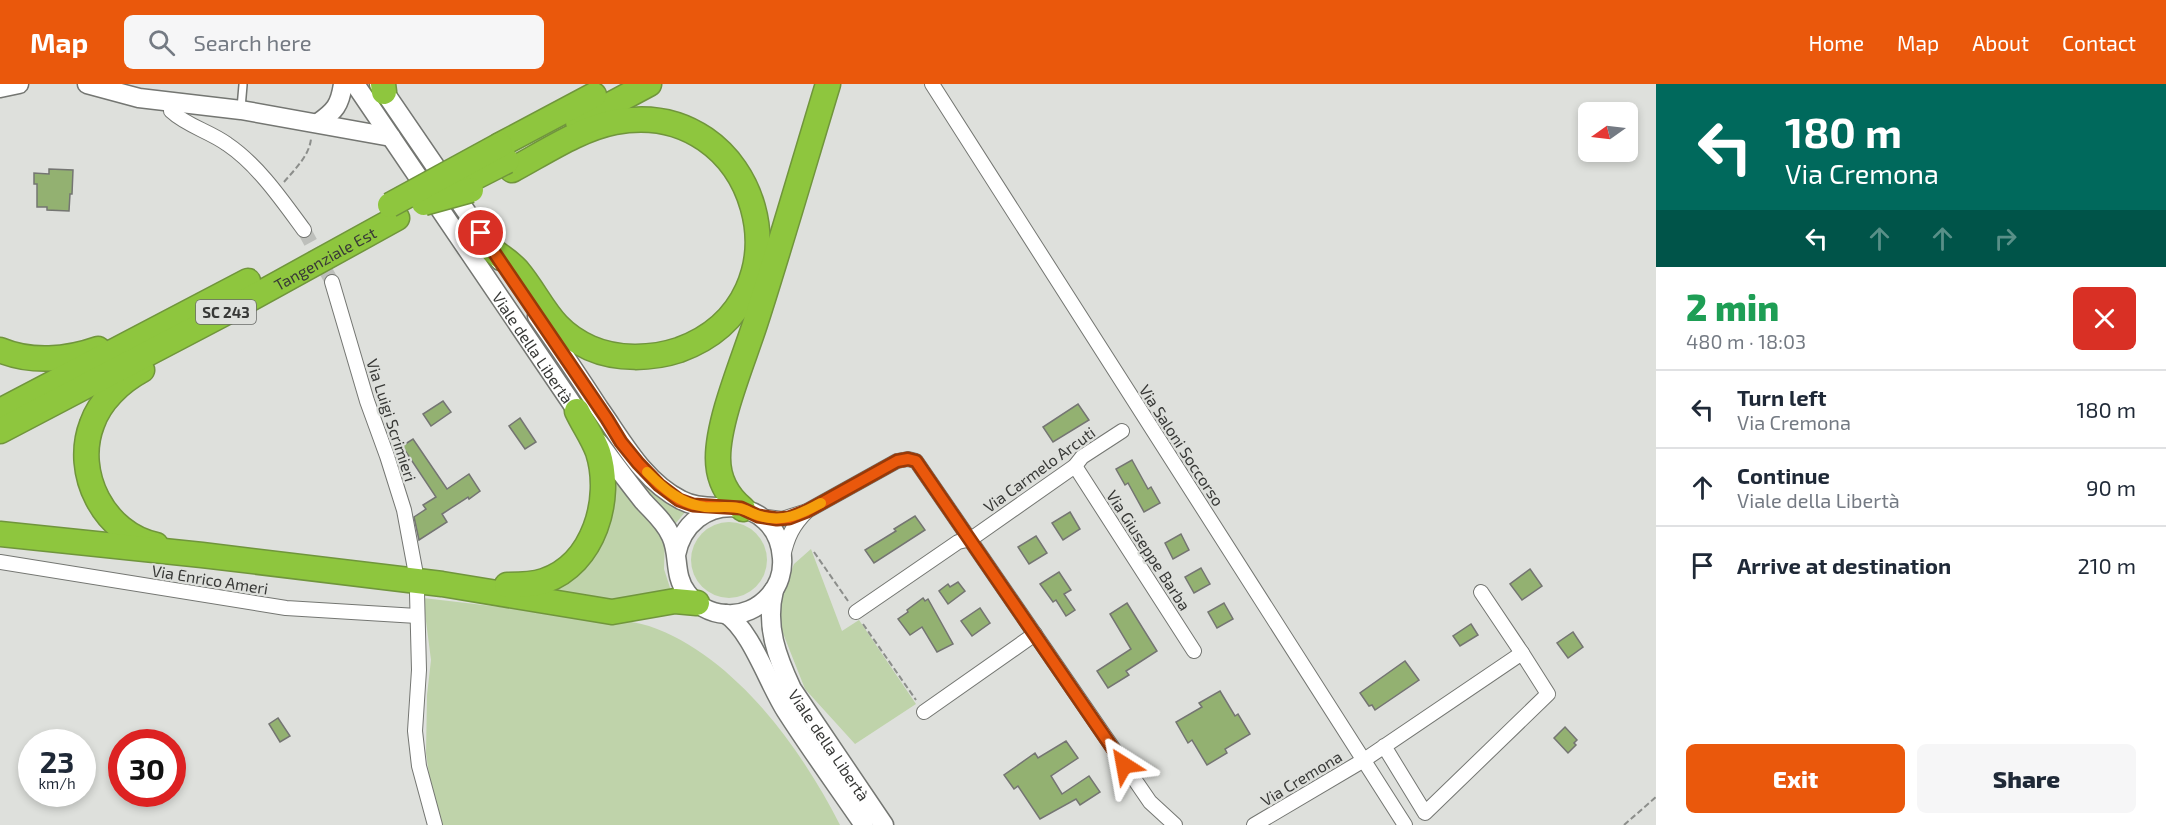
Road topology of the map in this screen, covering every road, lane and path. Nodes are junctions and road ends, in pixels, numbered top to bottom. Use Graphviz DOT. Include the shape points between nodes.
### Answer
graph roads {
  1 [pos="19,84"];
  2 [pos="87,84"];
  3 [pos="343,84"];
  4 [pos="355,84"];
  5 [pos="594,84"];
  6 [pos="614,84"];
  7 [pos="649,84"];
  8 [pos="828,84"];
  9 [pos="932,84"];
  10 [pos="243,85"];
  11 [pos="382,87"];
  12 [pos="0,88"];
  13 [pos="172,103"];
  14 [pos="241,110"];
  15 [pos="318,123"];
  16 [pos="408,126"];
  17 [pos="391,137"];
  18 [pos="504,153"];
  19 [pos="420,197"];
  20 [pos="281,199"];
  21 [pos="304,230"];
  22 [pos="492,250"];
  23 [pos="332,282"];
  24 [pos="220,306"];
  25 [pos="0,350"];
  26 [pos="0,411"];
  27 [pos="577,411"];
  28 [pos="0,431"];
  29 [pos="1122,431"];
  30 [pos="1075,466"];
  31 [pos="741,511"];
  32 [pos="807,511"];
  33 [pos="0,534"];
  34 [pos="971,539"];
  35 [pos="814,552"];
  36 [pos="202,555"];
  37 [pos="676,555"];
  38 [pos="0,562"];
  39 [pos="783,562"];
  40 [pos="415,569"];
  41 [pos="442,584"];
  42 [pos="774,590"];
  43 [pos="1481,592"];
  44 [pos="417,593"];
  45 [pos="697,603"];
  46 [pos="856,612"];
  47 [pos="726,614"];
  48 [pos="417,616"];
  49 [pos="1035,634"];
  50 [pos="1194,651"];
  51 [pos="1522,653"];
  52 [pos="924,712"];
  53 [pos="812,720"];
  54 [pos="1384,746"];
  55 [pos="1364,760"];
  56 [pos="825,769"];
  57 [pos="1656,797"];
  58 [pos="1429,819"];
  59 [pos="435,825"];
  60 [pos="852,825"];
  61 [pos="864,825"];
  62 [pos="884,825"];
  63 [pos="895,825"];
  64 [pos="1175,825"];
  65 [pos="1254,825"];
  66 [pos="1405,825"];
  67 [pos="1624,825"];
  1 -- 12 [label="main road"];
  2 -- 13 [label="main road"];
  3 -- 15 [label="main road" via="333,113"];
  4 -- 17 [label="main road, Viale della Libertà"];
  5 -- 18 [label="highway"];
  6 -- 18 [label="highway"];
  7 -- 18 [label="highway"];
  8 -- 31 [label="highway" via="722,431 718,460 722,480"];
  9 -- 55 [label="street, Via Saloni Soccorso"];
  10 -- 14 [label="lane"];
  11 -- 16 [label="main road, Viale della Libertà"];
  13 -- 14 [label="main road"];
  13 -- 20 [label="street" via="171,111 179,119 230,146"];
  14 -- 15 [label="main road"];
  15 -- 17 [label="main road"];
  15 -- 20 [label="path" via="304,159 283,183"];
  16 -- 17 [label="main road"];
  16 -- 22 [label="main road, Viale della Libertà"];
  17 -- 27 [label="main road, Viale della Libertà"];
  18 -- 19 [label="highway, bridge" via="453,161"];
  18 -- 19 [label="highway, bridge" via="470,190"];
  18 -- 22 [label="highway" via="572,138 613,122 640,119 683,127 720,150 737,171 750,197 758,252 744,298 710,335 665,354 641,357 591,348 565,333 549,318 516,269"];
  19 -- 24 [label="highway, Tangenziale Est / SC 243, bridge"];
  20 -- 21 [label="street"];
  22 -- 31 [label="main road, Viale della Libertà" via="638,463 679,500"];
  23 -- 40 [label="street, Via Luigi Scrimieri" via="404,510"];
  24 -- 25 [label="highway" via="176,310 85,354 44,359"];
  24 -- 26 [label="highway, Tangenziale Est / SC 243"];
  24 -- 28 [label="highway, Tangenziale Est / SC 243"];
  24 -- 36 [label="highway" via="190,343 118,387 98,411 87,441 96,497 116,525 147,543"];
  27 -- 37 [label="main road, Viale della Libertà" via="622,475 663,523"];
  27 -- 41 [label="highway" via="597,451 602,473 599,518 578,558 563,571 526,585"];
  29 -- 30 [label="street, Via Carmelo Arcuti"];
  30 -- 34 [label="street, Via Carmelo Arcuti"];
  30 -- 50 [label="street, Via Giuseppe Barba"];
  31 -- 32 [label="street" via="782,519"];
  31 -- 37 [label="main road" via="707,512 688,526"];
  31 -- 39 [label="main road" via="765,521 777,536"];
  32 -- 34 [label="street" via="897,461 908,459 916,461"];
  32 -- 39 [label="street" via="788,535"];
  33 -- 36 [label="highway"];
  34 -- 46 [label="street, Via Carmelo Arcuti" via="958,542"];
  34 -- 49 [label="street"];
  35 -- 46 [label="path"];
  36 -- 41 [label="highway"];
  37 -- 45 [label="main road, Viale della Libertà" via="679,579"];
  38 -- 48 [label="street, Via Enrico Ameri" via="286,608"];
  39 -- 42 [label="main road, Viale della Libertà"];
  41 -- 45 [label="highway" via="612,612 675,601"];
  42 -- 47 [label="main road" via="753,609"];
  42 -- 53 [label="main road, Viale della Libertà" via="770,613 776,651 792,689"];
  43 -- 51 [label="street"];
  44 -- 48 [label="street"];
  45 -- 47 [label="main road"];
  46 -- 52 [label="path"];
  47 -- 56 [label="main road, Viale della Libertà" via="739,627 784,709"];
  48 -- 59 [label="street" via="415,731 419,766"];
  49 -- 52 [label="street"];
  49 -- 64 [label="street" via="1150,802"];
  51 -- 54 [label="street, Via Cremona"];
  51 -- 58 [label="street" via="1548,694"];
  53 -- 62 [label="main road, Viale della Libertà"];
  53 -- 63 [label="main road"];
  54 -- 55 [label="street, Via Cremona"];
  54 -- 58 [label="street"];
  55 -- 65 [label="street, Via Cremona"];
  55 -- 66 [label="street, Via Saloni Soccorso"];
  56 -- 60 [label="main road"];
  56 -- 61 [label="main road, Viale della Libertà"];
  57 -- 67 [label="path"];
}
